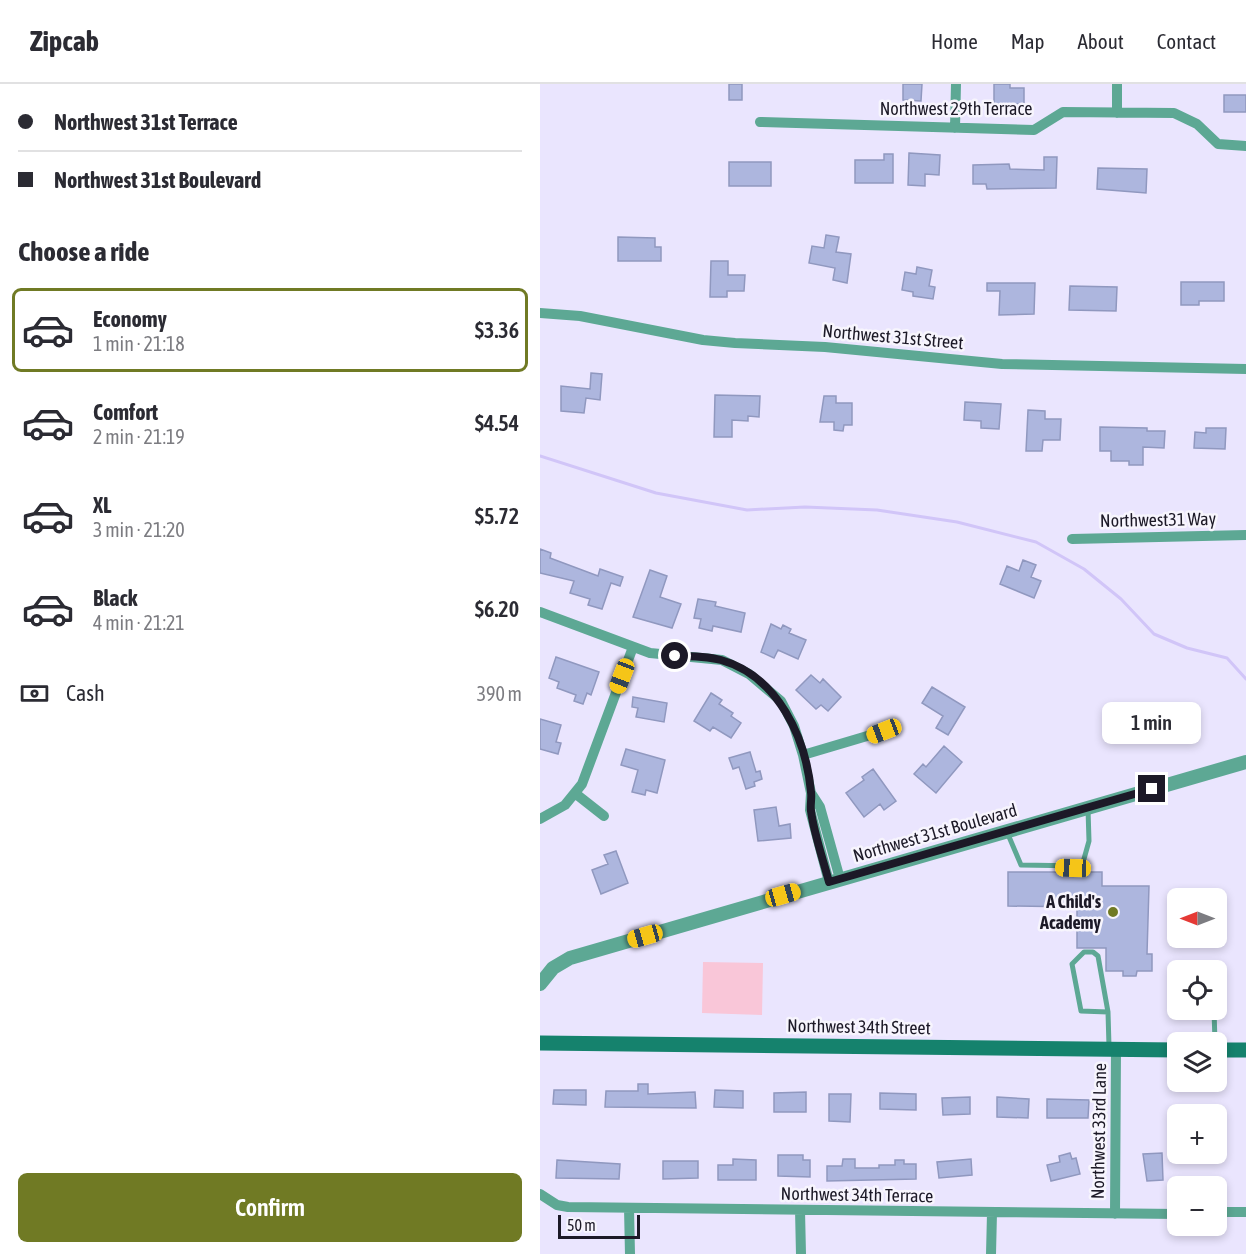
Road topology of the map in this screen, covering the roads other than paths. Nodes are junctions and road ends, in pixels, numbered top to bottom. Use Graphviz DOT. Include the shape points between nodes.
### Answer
graph roads {
  1 [pos="956,84"];
  2 [pos="1117,84"];
  3 [pos="1117,113"];
  4 [pos="760,122"];
  5 [pos="955,128"];
  6 [pos="1246,146"];
  7 [pos="540,313"];
  8 [pos="1246,369"];
  9 [pos="1246,535"];
  10 [pos="1071,539"];
  11 [pos="540,612"];
  12 [pos="633,647"];
  13 [pos="884,731"];
  14 [pos="803,755"];
  15 [pos="1246,762"];
  16 [pos="576,794"];
  17 [pos="1088,808"];
  18 [pos="604,816"];
  19 [pos="540,819"];
  20 [pos="1006,831"];
  21 [pos="835,880"];
  22 [pos="540,984"];
  23 [pos="1108,1012"];
  24 [pos="540,1043"];
  25 [pos="1112,1049"];
  26 [pos="1167,1050"];
  27 [pos="1227,1050"];
  28 [pos="1246,1050"];
  29 [pos="540,1194"];
  30 [pos="629,1208"];
  31 [pos="800,1210"];
  32 [pos="1227,1212"];
  33 [pos="1246,1212"];
  34 [pos="992,1213"];
  35 [pos="1114,1214"];
  36 [pos="1167,1214"];
  37 [pos="630,1254"];
  38 [pos="801,1254"];
  39 [pos="992,1254"];
  1 -- 5 [label="street"];
  2 -- 3 [label="street"];
  3 -- 5 [label="street, Northwest 29th Terrace" via="1062,112 1034,129"];
  3 -- 6 [label="street, Northwest 29th Terrace" via="1174,113 1197,124 1218,144"];
  4 -- 5 [label="street, Northwest 29th Terrace"];
  7 -- 8 [label="street, Northwest 31st Street" via="580,316 735,343 825,347 1002,364"];
  9 -- 10 [label="street, Northwest31 Way"];
  11 -- 12 [label="street"];
  12 -- 14 [label="street" via="650,653 722,660 749,674 781,701"];
  12 -- 16 [label="street"];
  13 -- 14 [label="street"];
  14 -- 21 [label="street" via="811,793 820,807"];
  15 -- 17 [label="street, Northwest 31st Boulevard"];
  16 -- 18 [label="street"];
  16 -- 19 [label="street" via="566,805"];
  17 -- 20 [label="street, Northwest 31st Boulevard"];
  17 -- 20 [label="lane" via="1089,841 1082,866 1021,865"];
  20 -- 21 [label="street, Northwest 31st Boulevard"];
  21 -- 22 [label="street, Northwest 31st Boulevard" via="570,958 553,968"];
  23 -- 23 [label="lane" via="1098,956 1084,952 1072,964 1081,1011"];
  23 -- 25 [label="lane"];
  24 -- 25 [label="main road, Northwest 34th Street"];
  25 -- 26 [label="main road, Northwest 34th Street"];
  25 -- 35 [label="street, Northwest 33rd Lane"];
  27 -- 28 [label="main road"];
  29 -- 30 [label="street, Northwest 34th Terrace" via="568,1207"];
  30 -- 31 [label="street, Northwest 34th Terrace"];
  30 -- 37 [label="street"];
  31 -- 34 [label="street, Northwest 34th Terrace"];
  31 -- 38 [label="street"];
  32 -- 33 [label="street"];
  34 -- 35 [label="street, Northwest 34th Terrace"];
  34 -- 39 [label="street"];
  35 -- 36 [label="street, Northwest 34th Terrace"];
}
